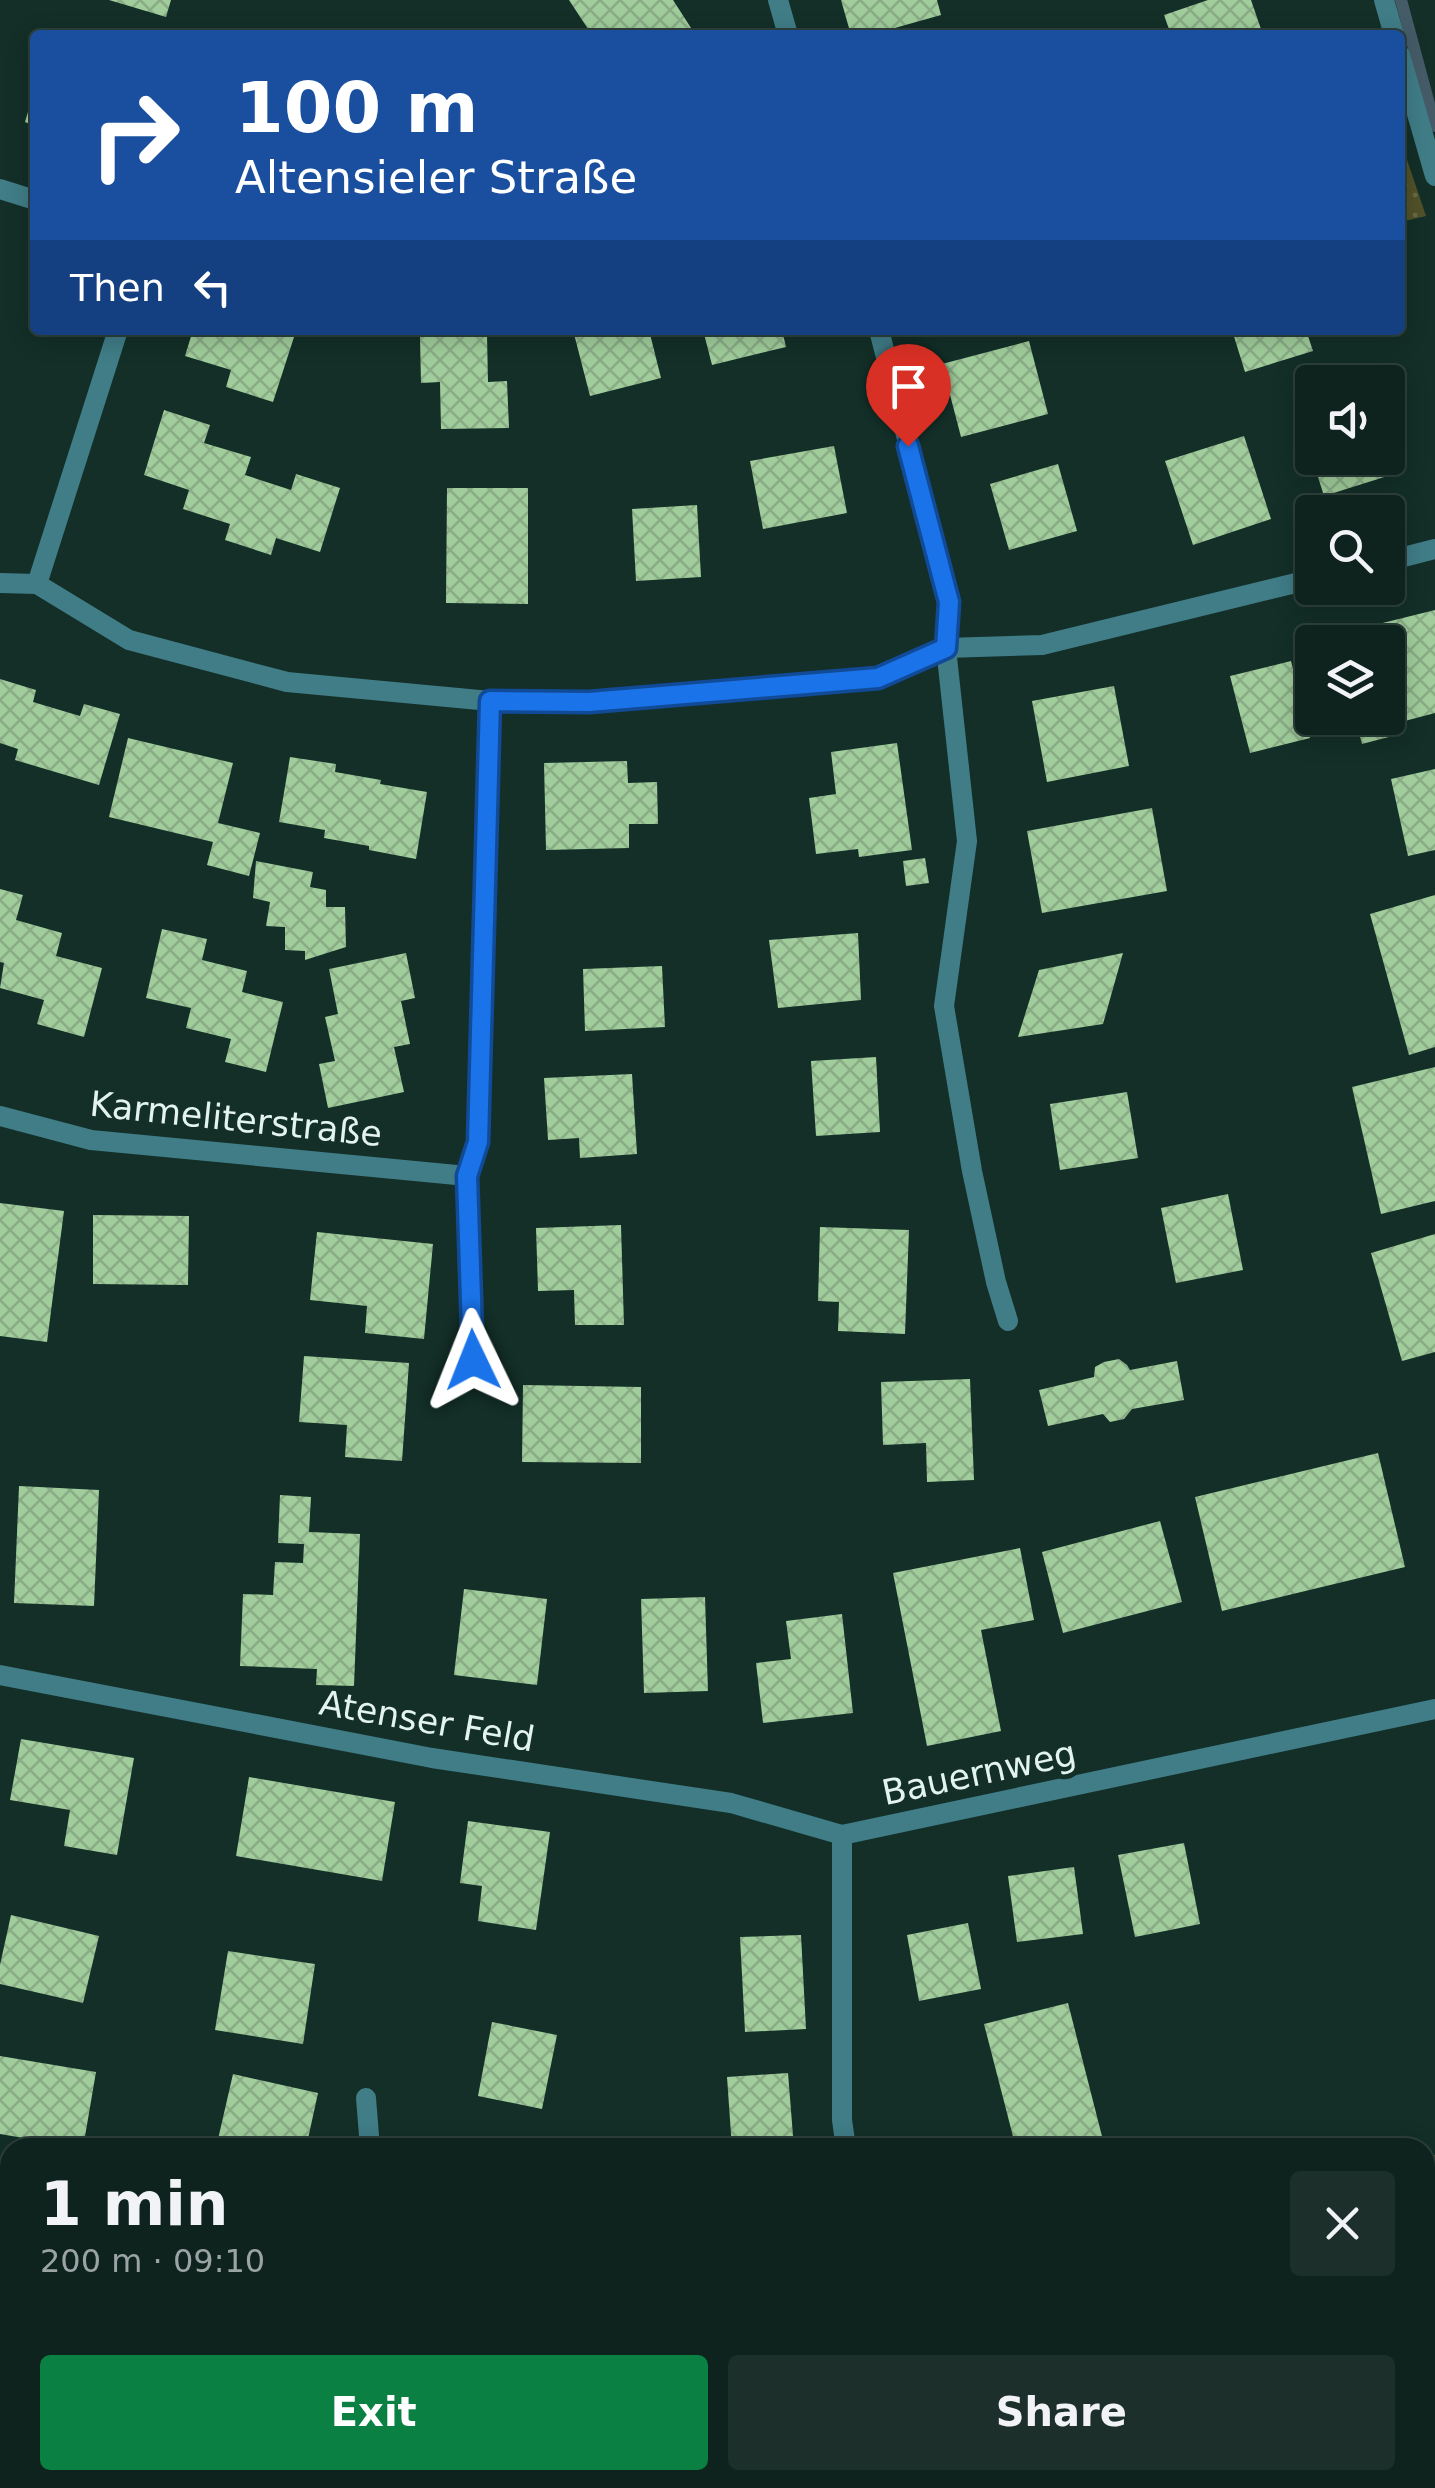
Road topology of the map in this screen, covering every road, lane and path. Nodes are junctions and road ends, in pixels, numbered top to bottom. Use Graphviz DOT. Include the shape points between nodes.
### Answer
graph roads {
  1 [pos="778,0"];
  2 [pos="1384,0"];
  3 [pos="787,30"];
  4 [pos="1393,30"];
  5 [pos="1405,72"];
  6 [pos="1435,176"];
  7 [pos="0,189"];
  8 [pos="30,198"];
  9 [pos="116,335"];
  10 [pos="880,335"];
  11 [pos="1435,549"];
  12 [pos="1405,557"];
  13 [pos="0,583"];
  14 [pos="1295,583"];
  15 [pos="37,584"];
  16 [pos="946,648"];
  17 [pos="490,701"];
  18 [pos="0,1116"];
  19 [pos="467,1176"];
  20 [pos="1008,1322"];
  21 [pos="473,1360"];
  22 [pos="0,1674"];
  23 [pos="1435,1709"];
  24 [pos="842,1835"];
  25 [pos="366,2098"];
  26 [pos="369,2138"];
  27 [pos="845,2138"];
  1 -- 3 [label="street"];
  2 -- 4 [label="street"];
  5 -- 6 [label="street"];
  7 -- 8 [label="street"];
  9 -- 15 [label="street"];
  10 -- 16 [label="street" via="949,602"];
  11 -- 12 [label="street"];
  13 -- 15 [label="street"];
  14 -- 16 [label="street" via="1042,645"];
  15 -- 17 [label="street" via="129,640 288,682"];
  16 -- 17 [label="street" via="878,678 589,702"];
  16 -- 20 [label="street" via="967,841 944,1006 972,1171"];
  17 -- 19 [label="street" via="478,1142"];
  18 -- 19 [label="street, Karmeliterstraße" via="92,1140"];
  19 -- 21 [label="street"];
  22 -- 24 [label="street, Atenser Feld" via="432,1758 732,1803"];
  23 -- 24 [label="street, Bauernweg"];
  24 -- 27 [label="street, Bauernweg"];
  25 -- 26 [label="street"];
}
